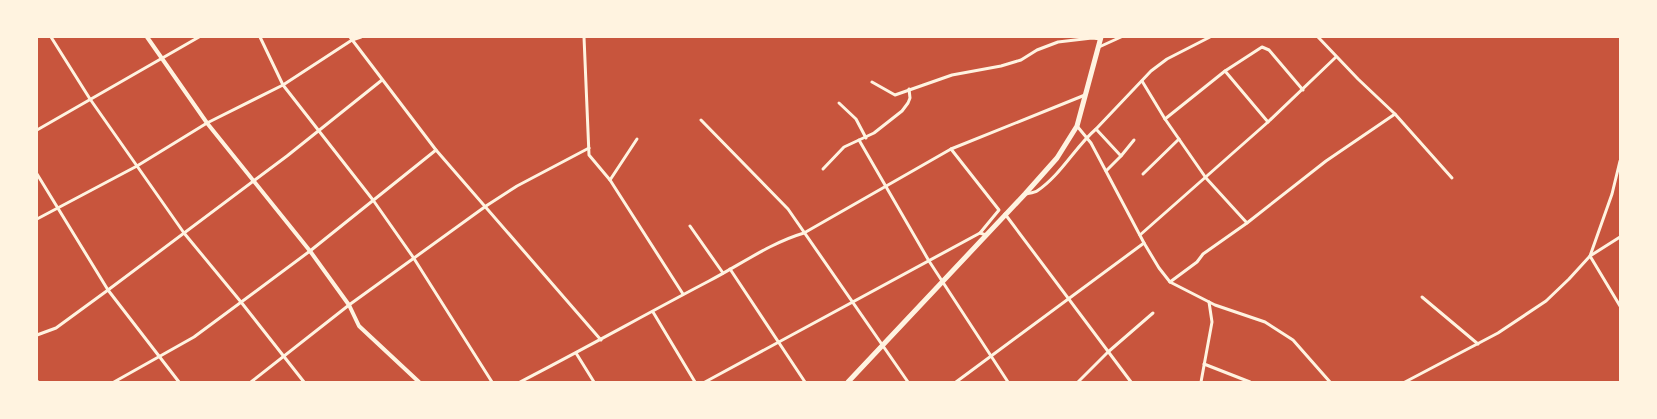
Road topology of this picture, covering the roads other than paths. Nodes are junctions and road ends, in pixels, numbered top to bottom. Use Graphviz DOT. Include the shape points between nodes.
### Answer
graph roads {
  1 [pos="51,37"];
  2 [pos="147,37"];
  3 [pos="199,37"];
  4 [pos="260,37"];
  5 [pos="361,37"];
  6 [pos="584,37"];
  7 [pos="1121,37"];
  8 [pos="1210,37"];
  9 [pos="1318,37"];
  10 [pos="1093,38"];
  11 [pos="1101,38"];
  12 [pos="351,39"];
  13 [pos="1098,47"];
  14 [pos="1336,57"];
  15 [pos="162,58"];
  16 [pos="1225,71"];
  17 [pos="382,80"];
  18 [pos="1142,81"];
  19 [pos="872,82"];
  20 [pos="283,84"];
  21 [pos="909,89"];
  22 [pos="1303,90"];
  23 [pos="1087,95"];
  24 [pos="90,99"];
  25 [pos="839,103"];
  26 [pos="1395,114"];
  27 [pos="1165,119"];
  28 [pos="701,120"];
  29 [pos="1268,122"];
  30 [pos="207,123"];
  31 [pos="1077,126"];
  32 [pos="1096,129"];
  33 [pos="37,130"];
  34 [pos="318,130"];
  35 [pos="1086,137"];
  36 [pos="866,138"];
  37 [pos="637,139"];
  38 [pos="1179,139"];
  39 [pos="859,140"];
  40 [pos="1134,140"];
  41 [pos="589,148"];
  42 [pos="951,149"];
  43 [pos="436,150"];
  44 [pos="1121,156"];
  45 [pos="1620,161"];
  46 [pos="137,166"];
  47 [pos="823,169"];
  48 [pos="1106,171"];
  49 [pos="37,174"];
  50 [pos="1143,174"];
  51 [pos="1206,178"];
  52 [pos="1452,178"];
  53 [pos="610,180"];
  54 [pos="254,181"];
  55 [pos="886,187"];
  56 [pos="1025,194"];
  57 [pos="373,200"];
  58 [pos="486,206"];
  59 [pos="58,208"];
  60 [pos="1005,214"];
  61 [pos="37,219"];
  62 [pos="1247,223"];
  63 [pos="690,226"];
  64 [pos="184,233"];
  65 [pos="804,233"];
  66 [pos="980,233"];
  67 [pos="986,235"];
  68 [pos="1140,235"];
  69 [pos="1620,237"];
  70 [pos="1144,243"];
  71 [pos="310,251"];
  72 [pos="1590,256"];
  73 [pos="414,257"];
  74 [pos="930,261"];
  75 [pos="730,269"];
  76 [pos="723,273"];
  77 [pos="942,281"];
  78 [pos="1170,282"];
  79 [pos="108,290"];
  80 [pos="683,294"];
  81 [pos="1422,297"];
  82 [pos="1069,298"];
  83 [pos="241,302"];
  84 [pos="853,302"];
  85 [pos="1209,302"];
  86 [pos="349,305"];
  87 [pos="1620,306"];
  88 [pos="653,312"];
  89 [pos="1153,313"];
  90 [pos="37,335"];
  91 [pos="601,340"];
  92 [pos="777,342"];
  93 [pos="1478,344"];
  94 [pos="883,345"];
  95 [pos="1108,352"];
  96 [pos="576,353"];
  97 [pos="992,356"];
  98 [pos="160,357"];
  99 [pos="284,358"];
  100 [pos="1204,364"];
  101 [pos="114,382"];
  102 [pos="179,382"];
  103 [pos="251,382"];
  104 [pos="304,382"];
  105 [pos="420,382"];
  106 [pos="492,382"];
  107 [pos="520,382"];
  108 [pos="594,382"];
  109 [pos="695,382"];
  110 [pos="705,382"];
  111 [pos="805,382"];
  112 [pos="848,382"];
  113 [pos="908,382"];
  114 [pos="956,382"];
  115 [pos="1008,382"];
  116 [pos="1078,382"];
  117 [pos="1131,382"];
  118 [pos="1201,382"];
  119 [pos="1250,382"];
  120 [pos="1330,382"];
  121 [pos="1405,382"];
  1 -- 24 [label="street"];
  2 -- 15 [label="street"];
  3 -- 15 [label="street"];
  4 -- 20 [label="street"];
  5 -- 12 [label="street"];
  6 -- 41 [label="street"];
  7 -- 13 [label="street"];
  8 -- 18 [label="street" via="1167,59"];
  9 -- 14 [label="street"];
  10 -- 11 [label="street"];
  10 -- 21 [label="street" via="1058,42 1021,60 952,75"];
  11 -- 13 [label="main road"];
  12 -- 17 [label="street"];
  12 -- 20 [label="street"];
  13 -- 23 [label="main road"];
  14 -- 22 [label="street"];
  14 -- 26 [label="street"];
  15 -- 24 [label="street"];
  15 -- 30 [label="street"];
  16 -- 22 [label="street" via="1262,47 1269,50"];
  16 -- 27 [label="street"];
  16 -- 29 [label="street"];
  17 -- 34 [label="street"];
  17 -- 43 [label="street"];
  18 -- 27 [label="street"];
  18 -- 32 [label="street"];
  19 -- 21 [label="street" via="895,94"];
  20 -- 30 [label="street"];
  20 -- 34 [label="street"];
  21 -- 36 [label="street" via="910,98 902,111"];
  22 -- 29 [label="street"];
  23 -- 31 [label="main road"];
  23 -- 42 [label="street"];
  24 -- 33 [label="street"];
  24 -- 46 [label="street"];
  25 -- 36 [label="street" via="856,119"];
  26 -- 52 [label="street"];
  26 -- 62 [label="street" via="1326,161"];
  27 -- 38 [label="street"];
  28 -- 65 [label="street" via="788,209"];
  29 -- 51 [label="street"];
  30 -- 46 [label="street"];
  30 -- 54 [label="street"];
  31 -- 35 [label="street"];
  31 -- 56 [label="main road" via="1057,158"];
  32 -- 35 [label="street"];
  32 -- 44 [label="street"];
  34 -- 54 [label="street"];
  34 -- 57 [label="street"];
  35 -- 48 [label="street"];
  35 -- 56 [label="street" via="1049,181 1036,192"];
  36 -- 39 [label="street"];
  37 -- 53 [label="street"];
  38 -- 50 [label="street"];
  38 -- 51 [label="street"];
  39 -- 47 [label="street" via="844,147"];
  39 -- 55 [label="street"];
  40 -- 44 [label="street"];
  41 -- 53 [label="street" via="589,155"];
  41 -- 58 [label="street" via="517,186"];
  42 -- 55 [label="street"];
  42 -- 66 [label="street" via="999,210"];
  43 -- 57 [label="street"];
  43 -- 58 [label="street"];
  44 -- 48 [label="street"];
  45 -- 72 [label="street" via="1612,194"];
  46 -- 59 [label="street"];
  46 -- 64 [label="street"];
  48 -- 68 [label="street"];
  49 -- 59 [label="street"];
  51 -- 62 [label="street"];
  51 -- 68 [label="street"];
  53 -- 80 [label="street"];
  54 -- 64 [label="street"];
  54 -- 71 [label="street"];
  55 -- 65 [label="street"];
  55 -- 74 [label="street"];
  56 -- 60 [label="main road"];
  57 -- 71 [label="street"];
  57 -- 73 [label="street"];
  58 -- 73 [label="street"];
  58 -- 91 [label="street"];
  59 -- 61 [label="street"];
  59 -- 79 [label="street"];
  60 -- 67 [label="main road"];
  60 -- 82 [label="street"];
  62 -- 78 [label="street" via="1203,254 1197,262"];
  63 -- 76 [label="street"];
  64 -- 79 [label="street"];
  64 -- 83 [label="street"];
  65 -- 75 [label="street" via="790,237"];
  65 -- 84 [label="street"];
  66 -- 67 [label="street"];
  66 -- 74 [label="street"];
  67 -- 77 [label="main road"];
  68 -- 70 [label="street"];
  69 -- 72 [label="street"];
  70 -- 78 [label="street"];
  70 -- 82 [label="street"];
  71 -- 83 [label="street"];
  71 -- 86 [label="street"];
  72 -- 87 [label="street"];
  72 -- 93 [label="street" via="1546,301"];
  73 -- 86 [label="street"];
  73 -- 106 [label="street"];
  74 -- 77 [label="street"];
  74 -- 84 [label="street"];
  75 -- 76 [label="street"];
  75 -- 92 [label="street"];
  76 -- 80 [label="street"];
  77 -- 94 [label="main road"];
  77 -- 97 [label="street"];
  78 -- 85 [label="street"];
  79 -- 90 [label="street" via="56,328"];
  79 -- 98 [label="street"];
  80 -- 88 [label="street"];
  81 -- 93 [label="street"];
  82 -- 95 [label="street"];
  82 -- 97 [label="street"];
  83 -- 98 [label="street" via="194,337"];
  83 -- 99 [label="street"];
  84 -- 92 [label="street"];
  84 -- 94 [label="street"];
  85 -- 100 [label="street" via="1212,322"];
  85 -- 120 [label="street" via="1265,322 1293,340"];
  86 -- 99 [label="street"];
  86 -- 105 [label="street" via="360,326"];
  88 -- 91 [label="street"];
  88 -- 109 [label="street"];
  89 -- 95 [label="street"];
  91 -- 96 [label="street"];
  92 -- 110 [label="street"];
  92 -- 111 [label="street"];
  93 -- 121 [label="street"];
  94 -- 112 [label="main road"];
  94 -- 113 [label="street"];
  95 -- 116 [label="street"];
  95 -- 117 [label="street"];
  96 -- 107 [label="street"];
  96 -- 108 [label="street"];
  97 -- 114 [label="street"];
  97 -- 115 [label="street"];
  98 -- 101 [label="street"];
  98 -- 102 [label="street"];
  99 -- 103 [label="street"];
  99 -- 104 [label="street"];
  100 -- 118 [label="street"];
  100 -- 119 [label="street"];
}
